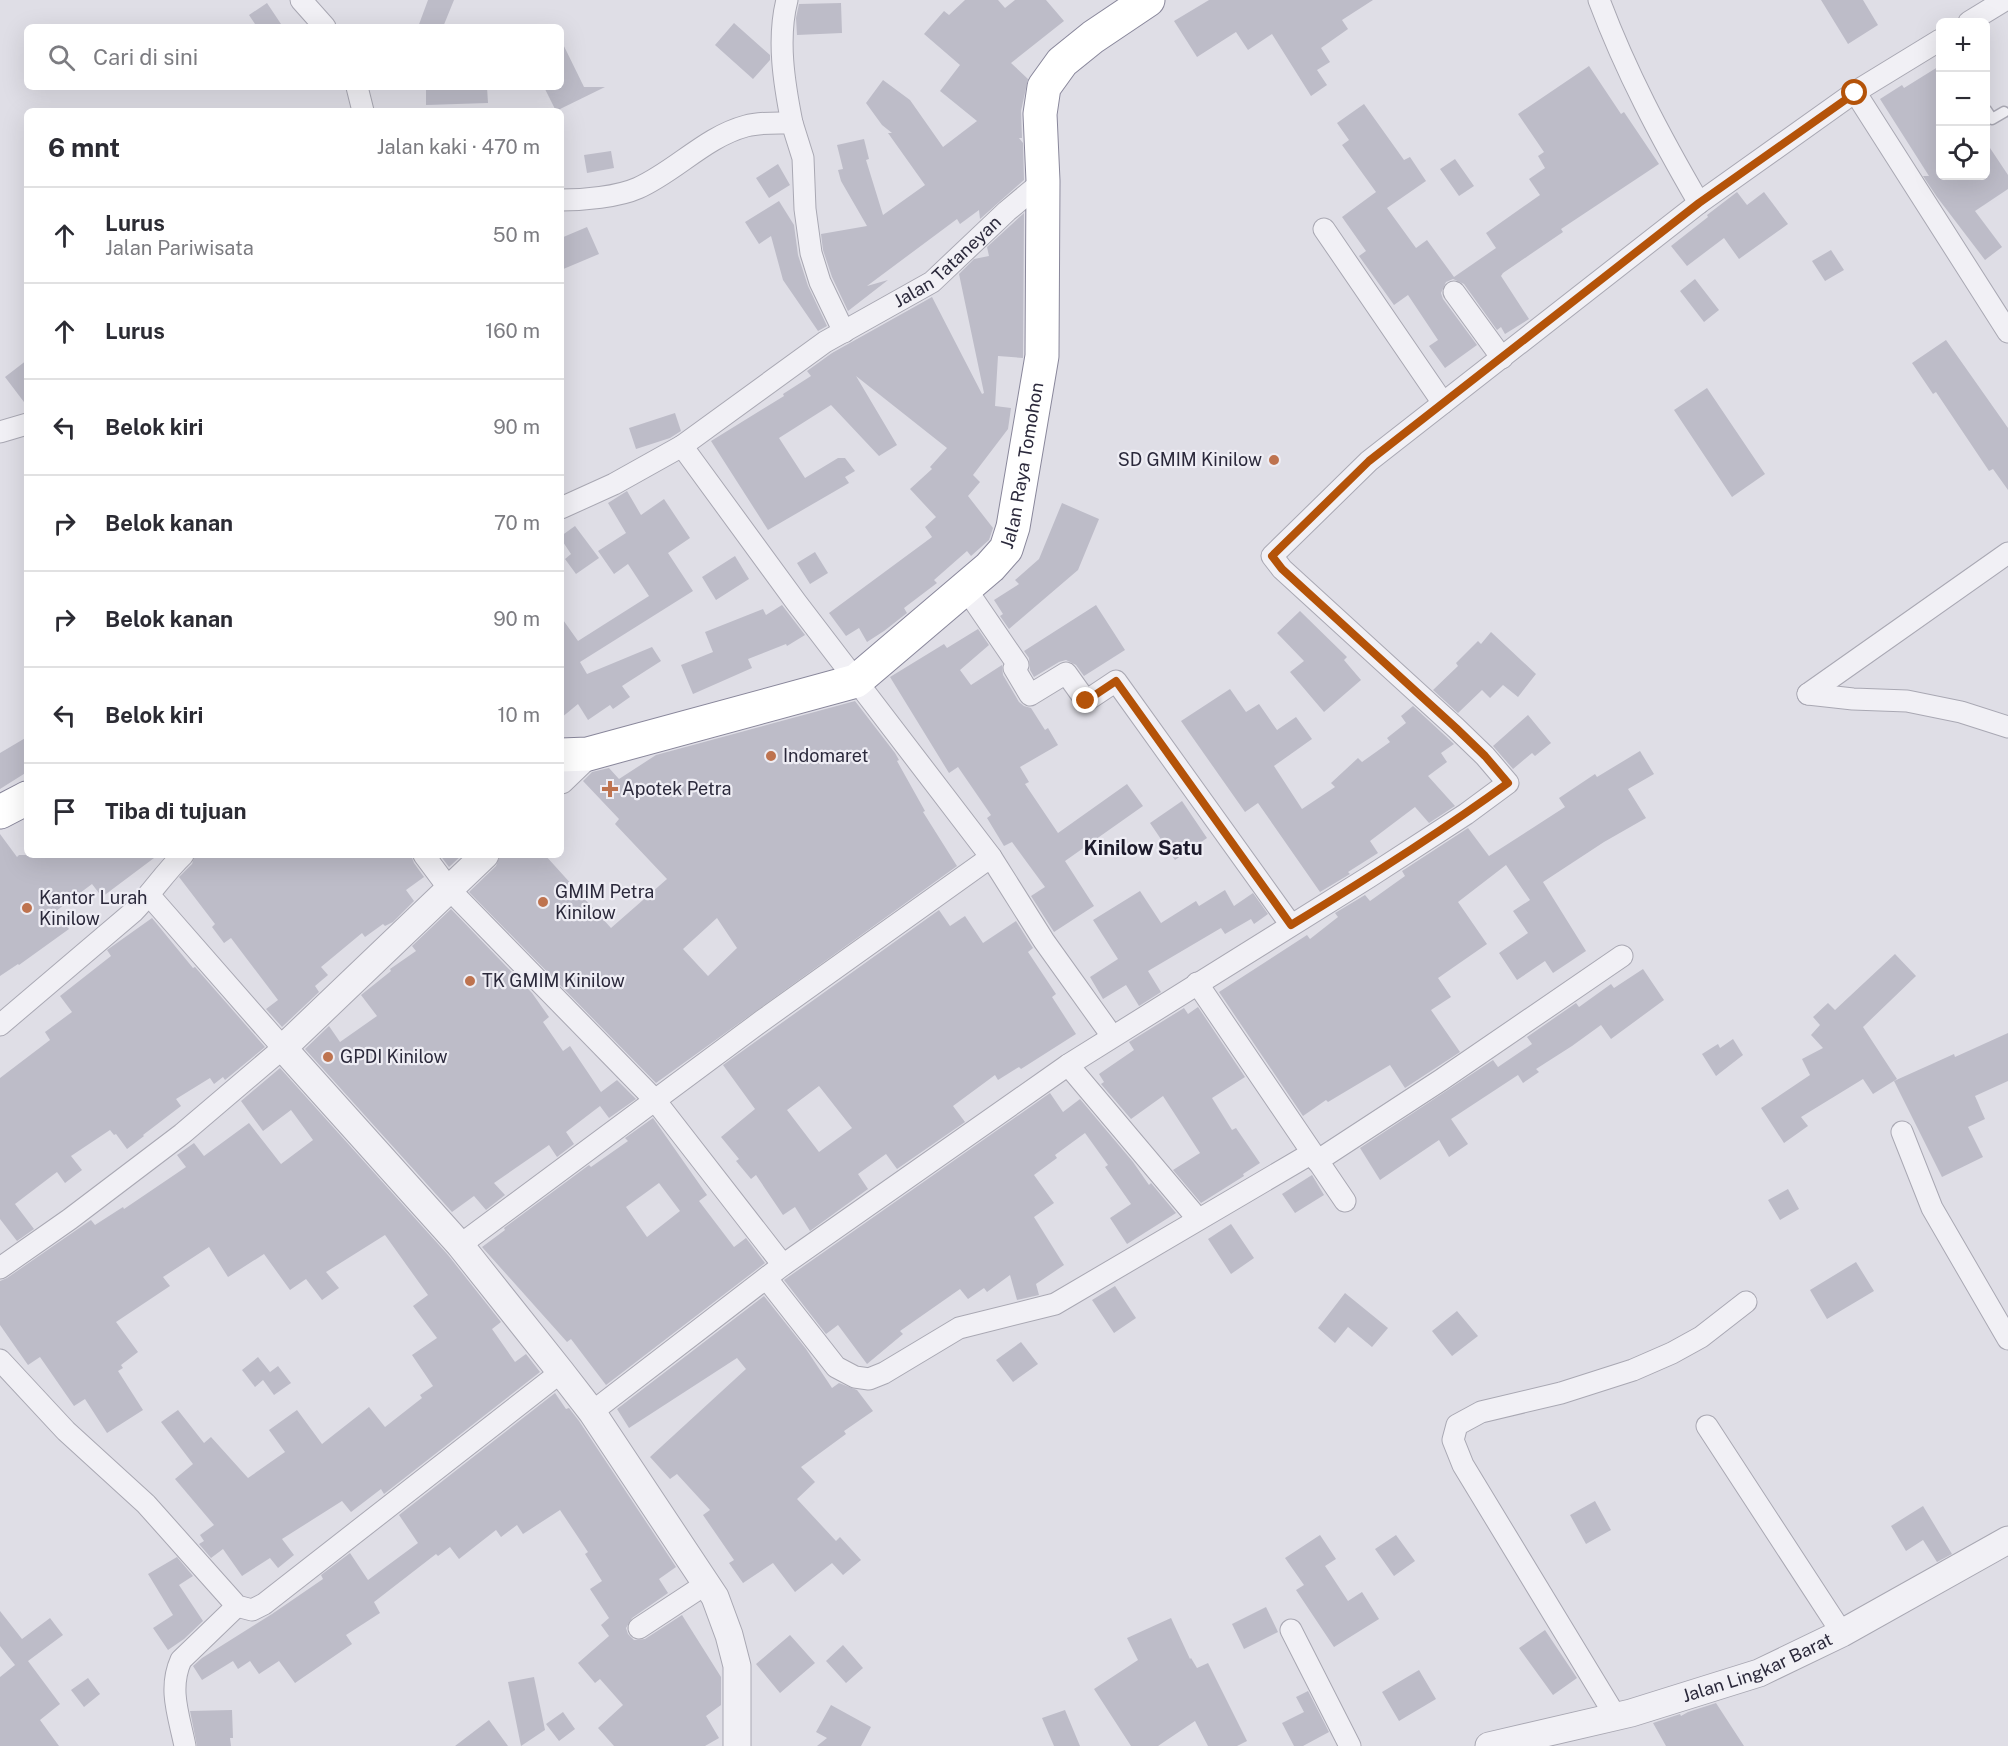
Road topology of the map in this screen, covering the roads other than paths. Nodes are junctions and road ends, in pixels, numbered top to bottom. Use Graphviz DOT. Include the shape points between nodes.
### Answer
graph roads {
  1 [pos="302,0"];
  2 [pos="787,0"];
  3 [pos="1148,0"];
  4 [pos="1599,0"];
  5 [pos="2005,0"];
  6 [pos="1976,18"];
  7 [pos="322,24"];
  8 [pos="1936,44"];
  9 [pos="358,90"];
  10 [pos="1855,93"];
  11 [pos="362,108"];
  12 [pos="2004,112"];
  13 [pos="1990,116"];
  14 [pos="792,123"];
  15 [pos="1043,181"];
  16 [pos="564,200"];
  17 [pos="1699,203"];
  18 [pos="1324,229"];
  19 [pos="1454,292"];
  20 [pos="844,332"];
  21 [pos="2008,332"];
  22 [pos="1502,358"];
  23 [pos="1443,403"];
  24 [pos="24,425"];
  25 [pos="0,432"];
  26 [pos="682,446"];
  27 [pos="564,507"];
  28 [pos="2008,554"];
  29 [pos="966,589"];
  30 [pos="856,681"];
  31 [pos="2008,726"];
  32 [pos="574,754"];
  33 [pos="564,774"];
  34 [pos="24,800"];
  35 [pos="0,812"];
  36 [pos="991,857"];
  37 [pos="180,858"];
  38 [pos="426,858"];
  39 [pos="482,858"];
  40 [pos="450,890"];
  41 [pos="149,896"];
  42 [pos="1291,925"];
  43 [pos="1622,956"];
  44 [pos="1197,983"];
  45 [pos="0,1025"];
  46 [pos="1112,1036"];
  47 [pos="284,1048"];
  48 [pos="1068,1065"];
  49 [pos="654,1099"];
  50 [pos="1902,1132"];
  51 [pos="1314,1157"];
  52 [pos="1345,1201"];
  53 [pos="1197,1219"];
  54 [pos="460,1245"];
  55 [pos="0,1268"];
  56 [pos="775,1272"];
  57 [pos="1746,1302"];
  58 [pos="2008,1339"];
  59 [pos="0,1360"];
  60 [pos="561,1372"];
  61 [pos="592,1412"];
  62 [pos="1707,1426"];
  63 [pos="2008,1540"];
  64 [pos="706,1584"];
  65 [pos="237,1606"];
  66 [pos="639,1628"];
  67 [pos="1291,1629"];
  68 [pos="1842,1633"];
  69 [pos="1616,1717"];
  70 [pos="185,1746"];
  71 [pos="737,1746"];
  72 [pos="1350,1746"];
  73 [pos="1489,1746"];
  1 -- 7 [label="street"];
  2 -- 14 [label="street" via="781,21"];
  3 -- 15 [label="highway, Jalan Raya Tomohon" via="1062,62 1044,87 1040,114"];
  4 -- 17 [label="street" via="1649,115"];
  5 -- 6 [label="street"];
  8 -- 10 [label="street"];
  9 -- 11 [label="street"];
  10 -- 17 [label="street"];
  10 -- 21 [label="street"];
  12 -- 13 [label="lane" via="1992,119"];
  14 -- 16 [label="street" via="746,126 717,138 637,188"];
  14 -- 20 [label="street" via="803,158 811,253"];
  15 -- 20 [label="street, Jalan Tataneyan" via="932,282"];
  15 -- 29 [label="highway, Jalan Raya Tomohon" via="1042,356 1012,527 1006,549"];
  17 -- 22 [label="street"];
  18 -- 23 [label="street"];
  19 -- 22 [label="street"];
  20 -- 26 [label="street, Jalan Tataneyan"];
  22 -- 23 [label="street"];
  23 -- 42 [label="street" via="1369,461 1272,556 1456,728 1508,783 1447,827"];
  24 -- 25 [label="street"];
  26 -- 27 [label="street, Jalan Tataneyan"];
  26 -- 30 [label="street"];
  28 -- 31 [label="street" via="1808,693 1907,701"];
  29 -- 30 [label="highway, Jalan Raya Tomohon"];
  29 -- 42 [label="street" via="1018,665 1014,668 1030,695 1066,673 1086,701 1116,681"];
  30 -- 32 [label="highway, Jalan Raya Tomohon"];
  30 -- 36 [label="street"];
  32 -- 33 [label="street"];
  34 -- 35 [label="highway"];
  36 -- 46 [label="street" via="1044,941"];
  36 -- 49 [label="street"];
  37 -- 41 [label="street"];
  38 -- 40 [label="street"];
  39 -- 40 [label="street"];
  40 -- 47 [label="street"];
  40 -- 49 [label="street"];
  41 -- 45 [label="street"];
  41 -- 47 [label="street"];
  42 -- 44 [label="street"];
  43 -- 51 [label="street" via="1441,1080"];
  44 -- 46 [label="street"];
  44 -- 51 [label="street"];
  46 -- 48 [label="street"];
  47 -- 54 [label="street"];
  47 -- 55 [label="street" via="182,1134"];
  48 -- 53 [label="street"];
  48 -- 56 [label="street"];
  49 -- 54 [label="street"];
  49 -- 56 [label="street"];
  50 -- 58 [label="street" via="1932,1208"];
  51 -- 52 [label="street"];
  51 -- 53 [label="street"];
  53 -- 56 [label="street" via="1055,1304 959,1328 869,1379 836,1367"];
  54 -- 60 [label="street"];
  56 -- 61 [label="street"];
  57 -- 69 [label="street" via="1701,1337 1633,1370 1561,1393 1480,1412 1457,1425 1453,1440 1463,1465"];
  59 -- 65 [label="street" via="66,1431 146,1504"];
  60 -- 61 [label="street"];
  60 -- 65 [label="street" via="264,1604 252,1610"];
  61 -- 64 [label="street"];
  62 -- 68 [label="street"];
  63 -- 68 [label="street, Jalan Lingkar Barat"];
  64 -- 66 [label="street"];
  64 -- 71 [label="street" via="724,1619 737,1666"];
  65 -- 70 [label="street" via="181,1660 176,1671 174,1691"];
  67 -- 72 [label="street"];
  68 -- 69 [label="street, Jalan Lingkar Barat" via="1759,1673"];
  69 -- 73 [label="street, Jalan Lingkar Barat"];
}
